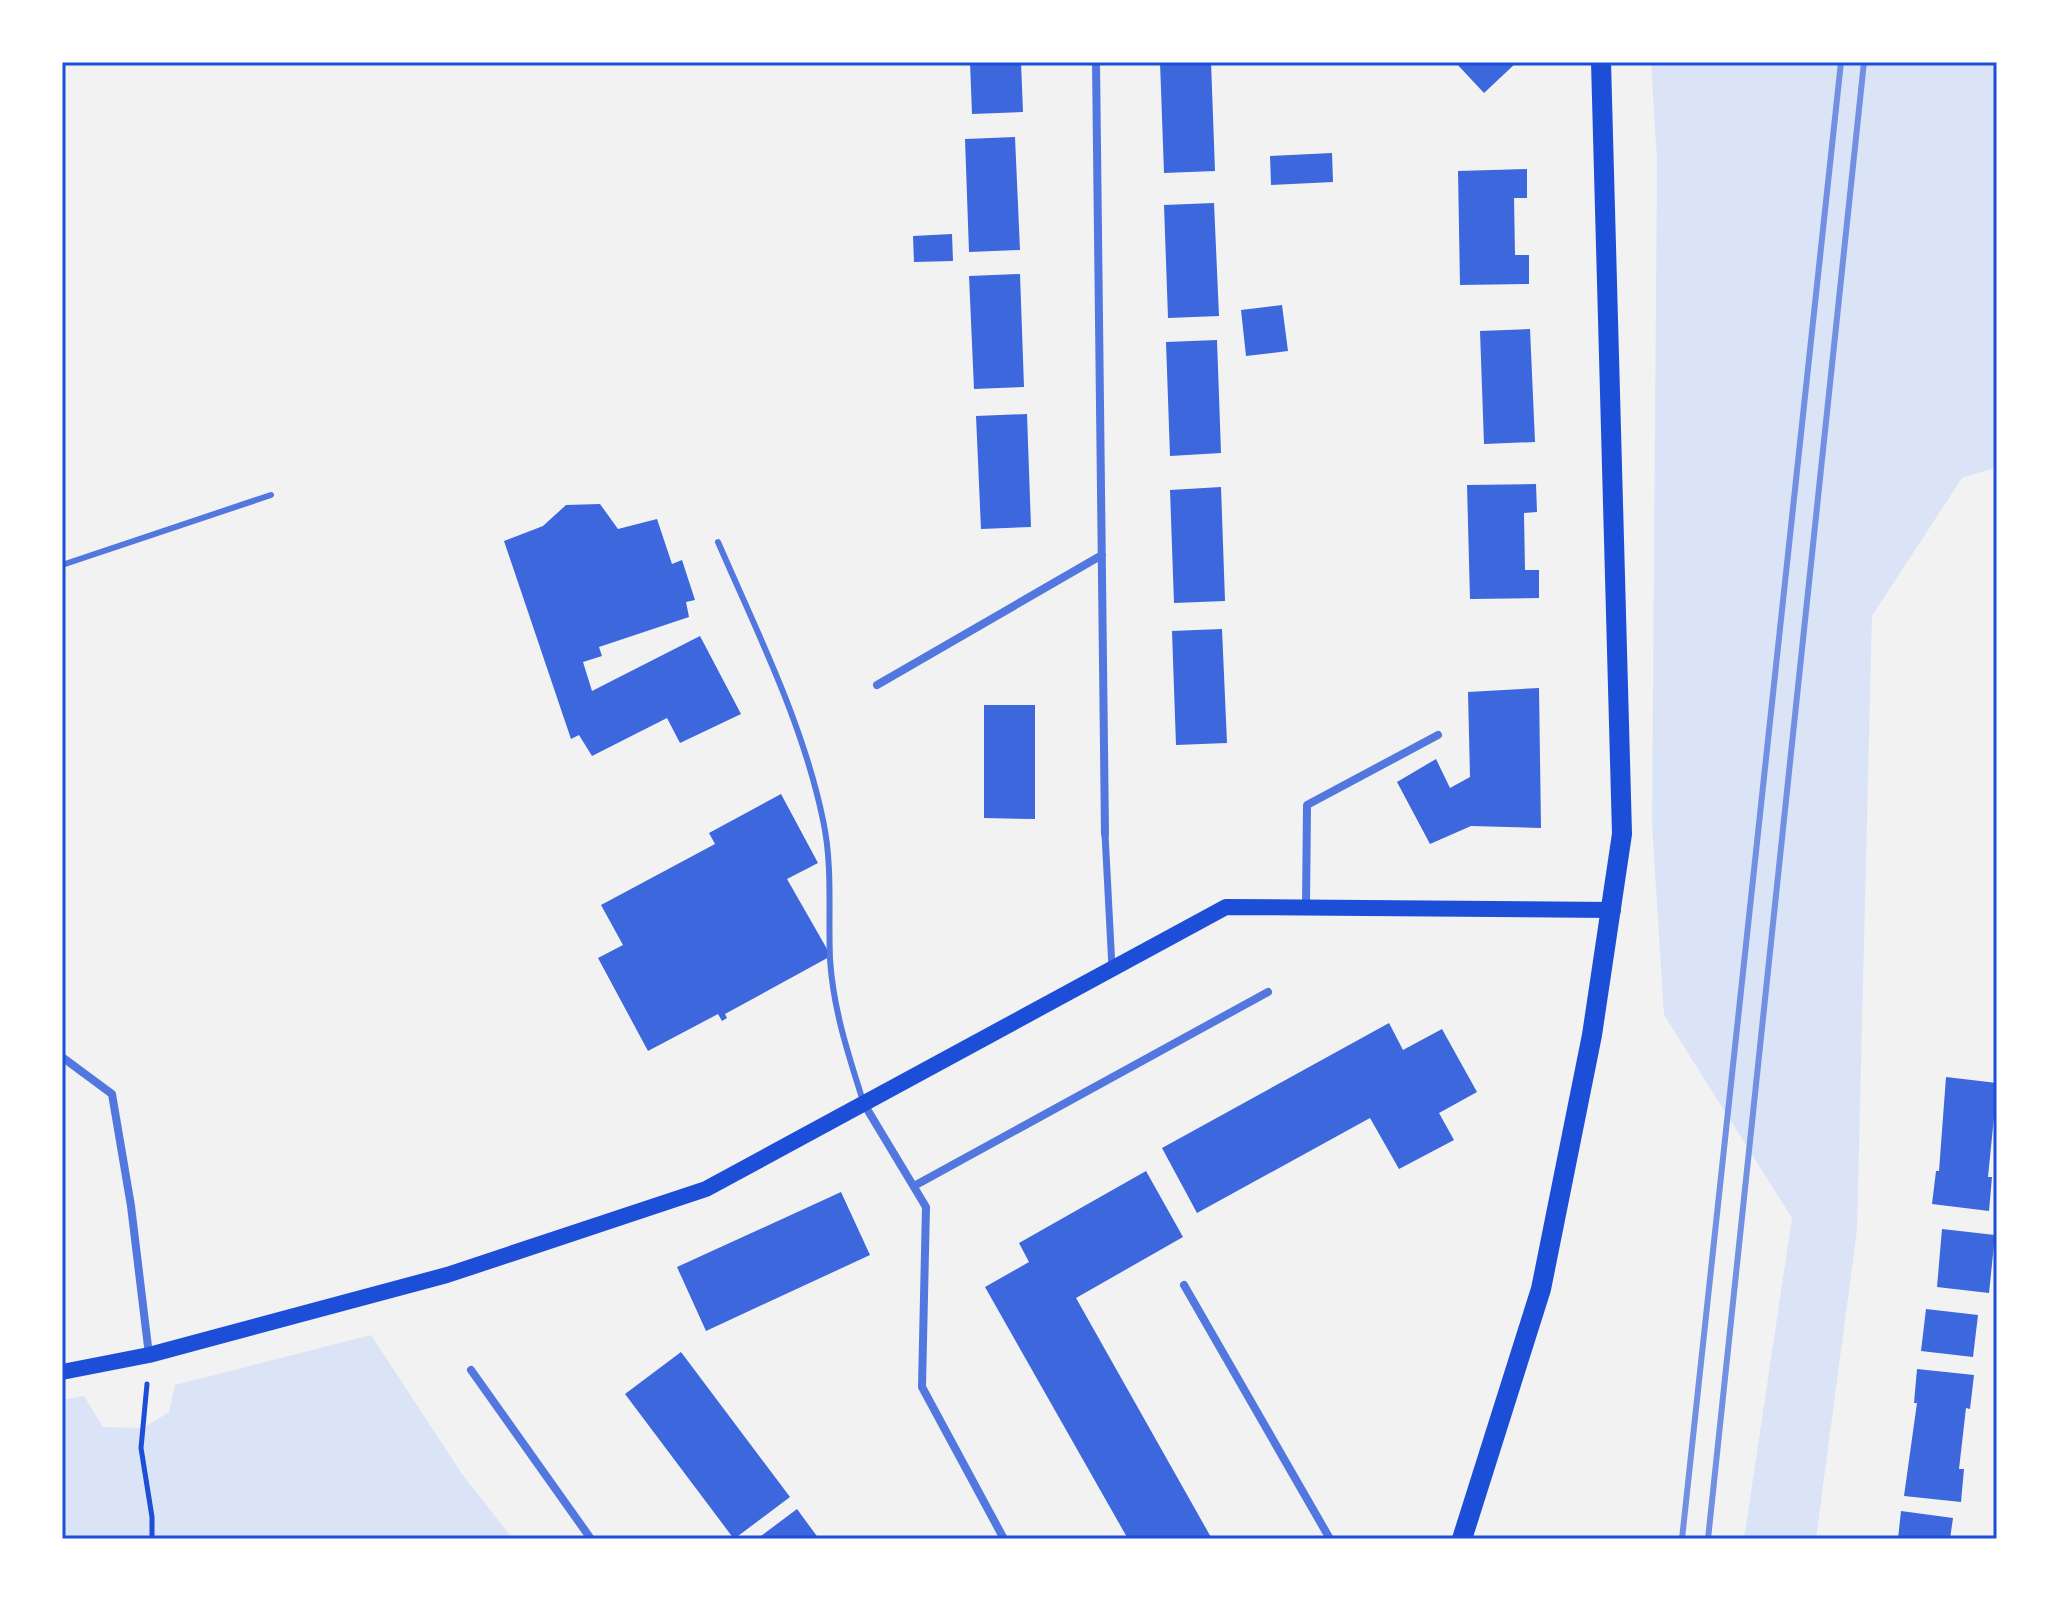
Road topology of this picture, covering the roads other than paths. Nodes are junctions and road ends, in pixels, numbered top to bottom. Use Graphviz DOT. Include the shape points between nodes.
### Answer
graph roads {
  1 [pos="1096,62"];
  2 [pos="1601,62"];
  3 [pos="271,495"];
  4 [pos="718,542"];
  5 [pos="1102,555"];
  6 [pos="62,565"];
  7 [pos="877,685"];
  8 [pos="1438,735"];
  9 [pos="1105,834"];
  10 [pos="1306,906"];
  11 [pos="1613,910"];
  12 [pos="1112,969"];
  13 [pos="1268,992"];
  14 [pos="62,1057"];
  15 [pos="864,1104"];
  16 [pos="914,1186"];
  17 [pos="1184,1285"];
  18 [pos="149,1355"];
  19 [pos="471,1370"];
  20 [pos="62,1372"];
  21 [pos="591,1539"];
  22 [pos="1004,1539"];
  23 [pos="1330,1539"];
  24 [pos="1462,1539"];
  1 -- 5 [label="street"];
  2 -- 11 [label="main road" via="1622,834"];
  3 -- 6 [label="lane"];
  4 -- 15 [label="lane" via="786,700 823,819 836,1002"];
  5 -- 7 [label="street"];
  5 -- 9 [label="street"];
  8 -- 10 [label="street" via="1307,805"];
  9 -- 12 [label="street"];
  10 -- 11 [label="main road"];
  10 -- 12 [label="main road" via="1226,907"];
  11 -- 24 [label="main road" via="1541,1289"];
  12 -- 15 [label="main road"];
  13 -- 16 [label="street"];
  14 -- 18 [label="street" via="112,1094"];
  15 -- 16 [label="street"];
  15 -- 18 [label="main road" via="706,1189 447,1275"];
  16 -- 22 [label="street" via="926,1207 922,1387"];
  17 -- 23 [label="street"];
  18 -- 20 [label="main road"];
  19 -- 21 [label="street"];
}
